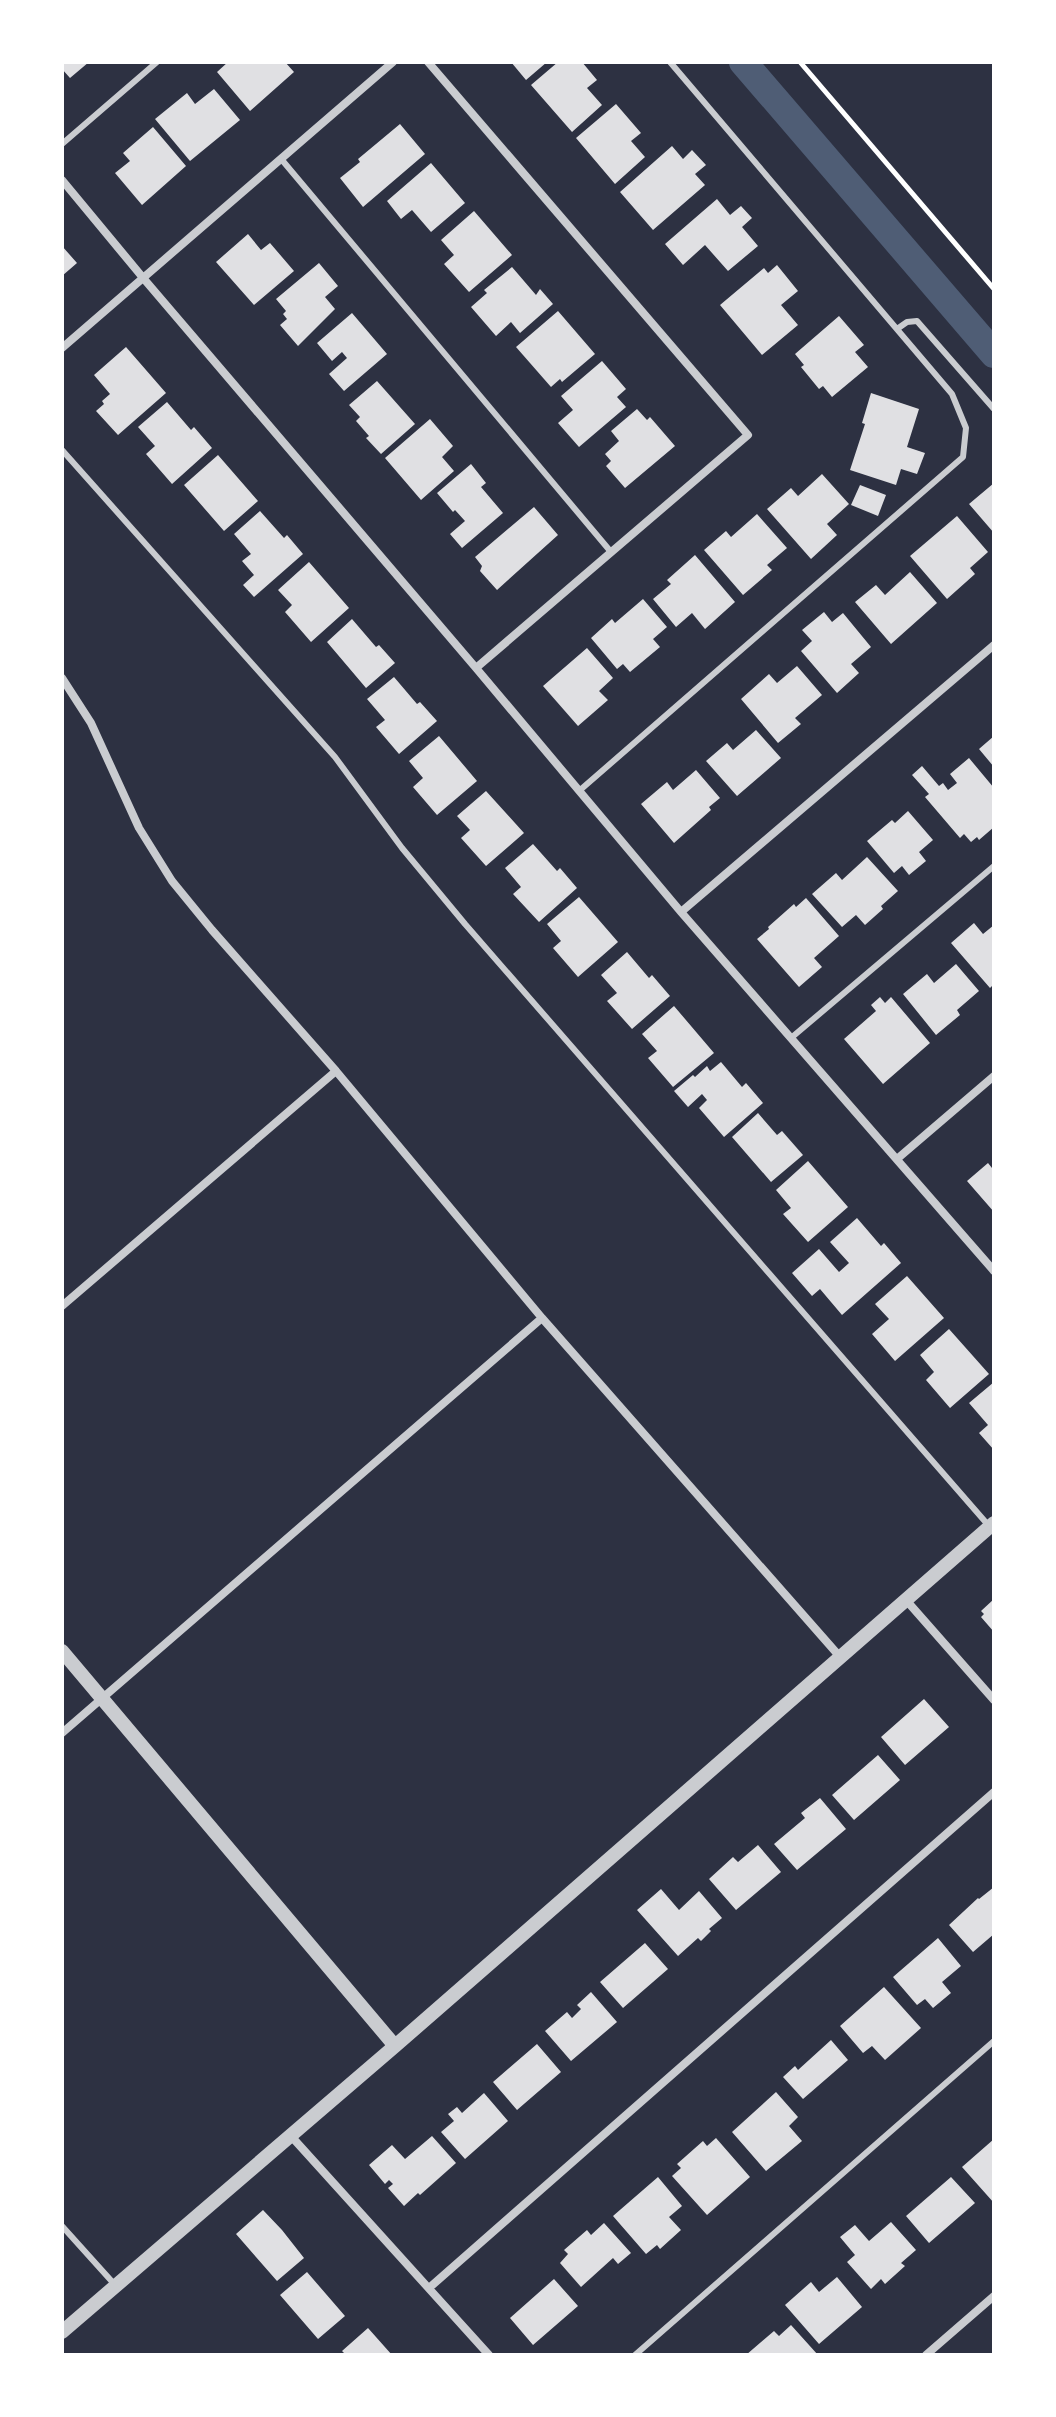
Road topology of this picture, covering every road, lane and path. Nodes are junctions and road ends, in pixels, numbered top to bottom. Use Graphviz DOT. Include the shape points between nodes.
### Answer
graph roads {
  1 [pos="157,62"];
  2 [pos="393,62"];
  3 [pos="428,62"];
  4 [pos="670,62"];
  5 [pos="800,62"];
  6 [pos="62,144"];
  7 [pos="282,160"];
  8 [pos="62,180"];
  9 [pos="144,279"];
  10 [pos="994,289"];
  11 [pos="897,329"];
  12 [pos="62,348"];
  13 [pos="994,409"];
  14 [pos="62,450"];
  15 [pos="611,552"];
  16 [pos="994,645"];
  17 [pos="476,668"];
  18 [pos="62,678"];
  19 [pos="579,791"];
  20 [pos="994,866"];
  21 [pos="681,912"];
  22 [pos="791,1038"];
  23 [pos="336,1071"];
  24 [pos="994,1076"];
  25 [pos="897,1159"];
  26 [pos="994,1271"];
  27 [pos="62,1306"];
  28 [pos="542,1318"];
  29 [pos="992,1525"];
  30 [pos="906,1600"];
  31 [pos="62,1651"];
  32 [pos="841,1658"];
  33 [pos="103,1698"];
  34 [pos="994,1700"];
  35 [pos="62,1733"];
  36 [pos="994,1792"];
  37 [pos="994,2041"];
  38 [pos="395,2046"];
  39 [pos="291,2136"];
  40 [pos="62,2226"];
  41 [pos="116,2286"];
  42 [pos="429,2288"];
  43 [pos="994,2296"];
  44 [pos="62,2332"];
  45 [pos="489,2355"];
  46 [pos="635,2355"];
  47 [pos="926,2355"];
  1 -- 6 [label="lane"];
  2 -- 7 [label="street"];
  3 -- 15 [label="street" via="748,435"];
  4 -- 11 [label="lane"];
  5 -- 10 [label="path"];
  7 -- 9 [label="street"];
  7 -- 15 [label="lane"];
  8 -- 9 [label="street"];
  9 -- 12 [label="street"];
  9 -- 17 [label="street"];
  11 -- 13 [label="lane" via="917,321"];
  11 -- 19 [label="lane" via="952,394 966,428 963,457"];
  14 -- 29 [label="lane" via="335,757 456,913"];
  15 -- 17 [label="street"];
  16 -- 21 [label="street"];
  17 -- 19 [label="street"];
  18 -- 23 [label="street" via="91,723 139,828 172,881"];
  19 -- 21 [label="street"];
  20 -- 22 [label="lane"];
  21 -- 22 [label="street"];
  22 -- 25 [label="street"];
  23 -- 27 [label="street"];
  23 -- 28 [label="street"];
  24 -- 25 [label="street"];
  25 -- 26 [label="street"];
  28 -- 32 [label="street"];
  28 -- 33 [label="street"];
  29 -- 30 [label="street"];
  30 -- 32 [label="street"];
  30 -- 34 [label="street"];
  31 -- 33 [label="street"];
  32 -- 38 [label="street"];
  33 -- 35 [label="street"];
  33 -- 38 [label="street"];
  36 -- 42 [label="street"];
  37 -- 46 [label="lane"];
  38 -- 39 [label="street"];
  39 -- 41 [label="street"];
  39 -- 42 [label="street"];
  40 -- 41 [label="lane"];
  41 -- 44 [label="street"];
  42 -- 45 [label="street"];
  43 -- 47 [label="street"];
}
